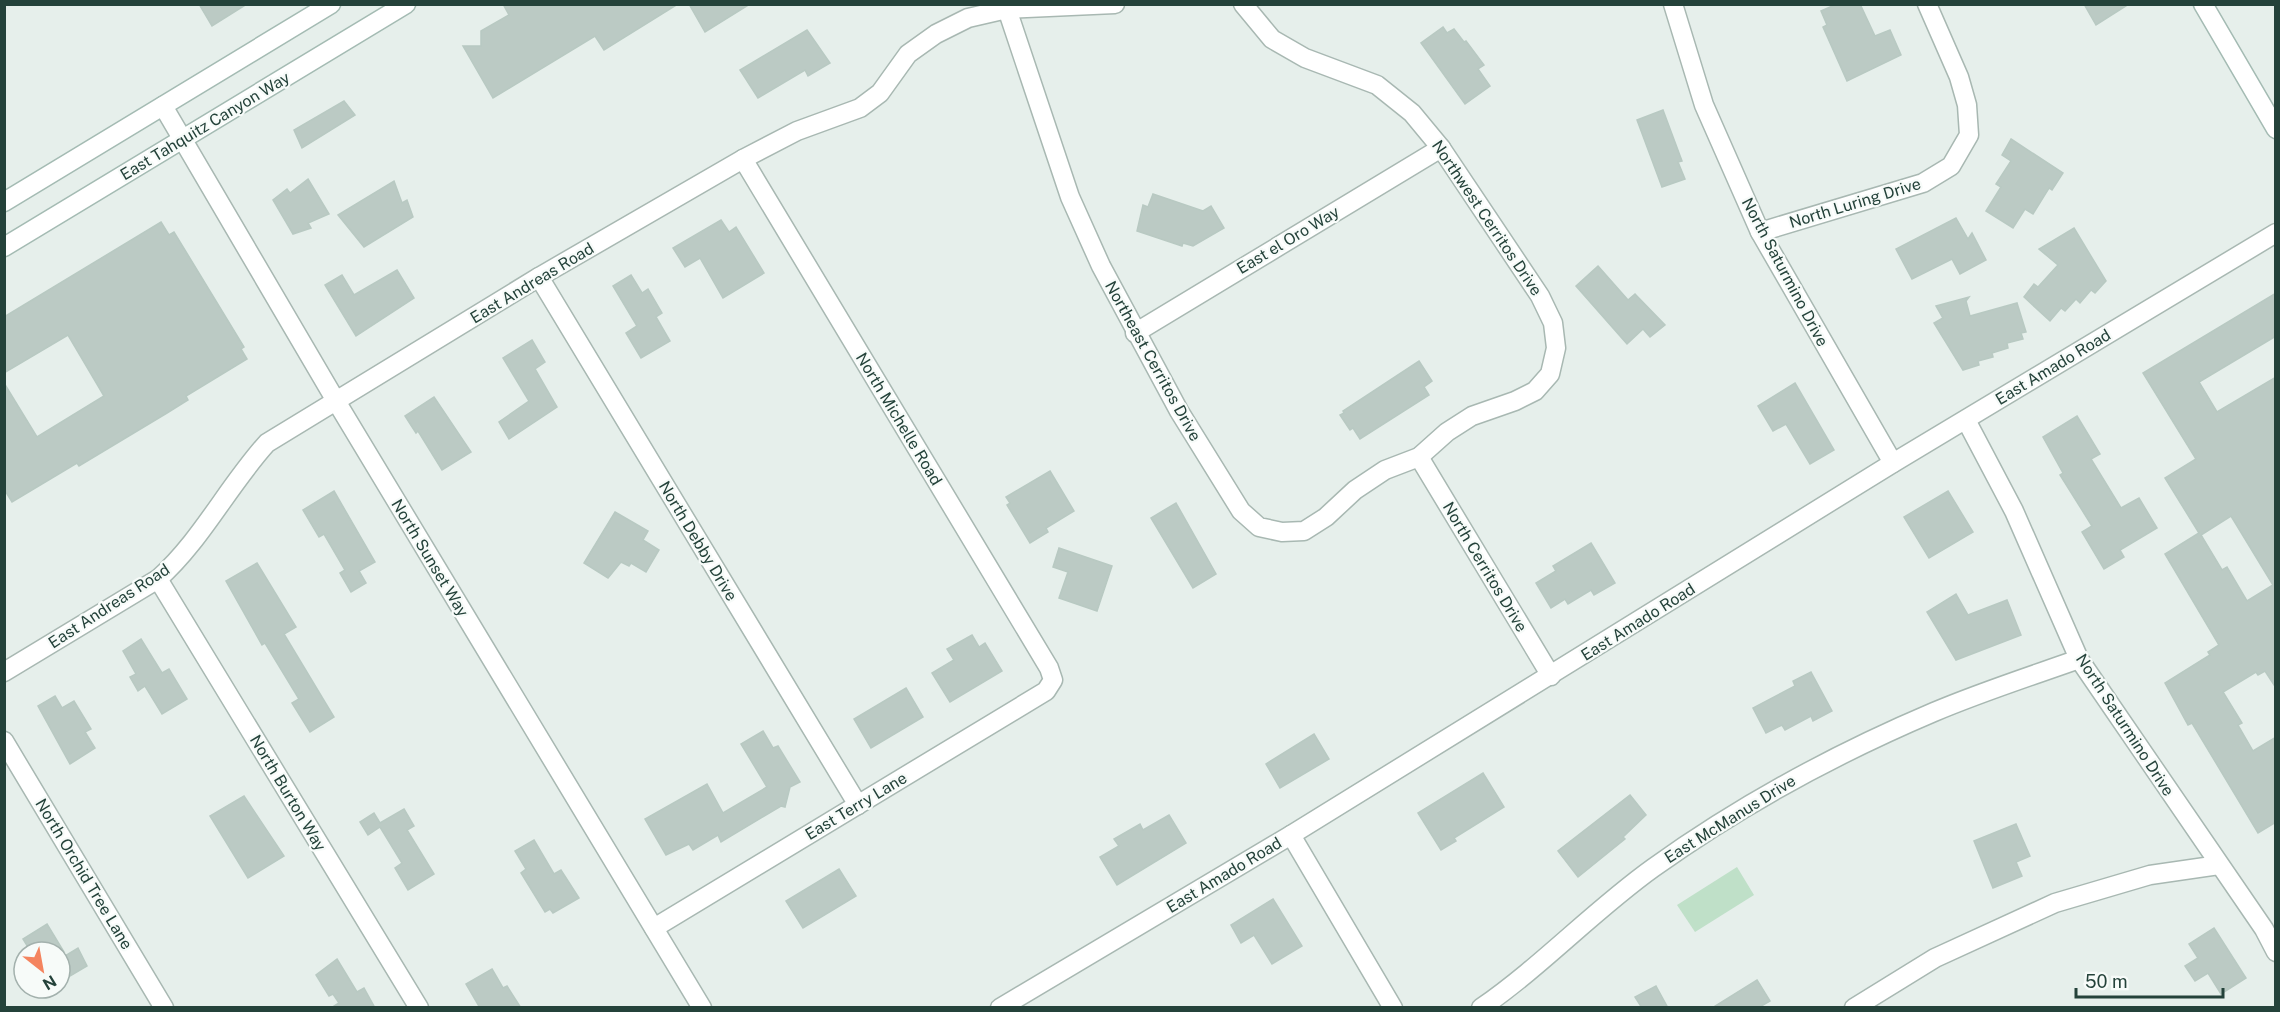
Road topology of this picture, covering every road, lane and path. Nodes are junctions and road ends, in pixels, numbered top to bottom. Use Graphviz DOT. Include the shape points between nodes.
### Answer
graph roads {
  1 [pos="331,4"];
  2 [pos="406,4"];
  3 [pos="1115,4"];
  4 [pos="1243,4"];
  5 [pos="1673,4"];
  6 [pos="1927,4"];
  7 [pos="1007,9"];
  8 [pos="2204,10"];
  9 [pos="163,106"];
  10 [pos="2276,129"];
  11 [pos="182,140"];
  12 [pos="1441,147"];
  13 [pos="743,159"];
  14 [pos="4,202"];
  15 [pos="1760,232"];
  16 [pos="2276,233"];
  17 [pos="4,247"];
  18 [pos="539,278"];
  19 [pos="1136,333"];
  20 [pos="336,401"];
  21 [pos="1966,420"];
  22 [pos="1419,457"];
  23 [pos="1893,463"];
  24 [pos="158,579"];
  25 [pos="2079,659"];
  26 [pos="4,672"];
  27 [pos="1551,676"];
  28 [pos="1053,680"];
  29 [pos="4,741"];
  30 [pos="858,805"];
  31 [pos="1291,835"];
  32 [pos="2219,865"];
  33 [pos="2270,926"];
  34 [pos="654,928"];
  35 [pos="2276,952"];
  36 [pos="164,1008"];
  37 [pos="418,1008"];
  38 [pos="702,1008"];
  39 [pos="1000,1008"];
  40 [pos="1393,1008"];
  41 [pos="1480,1008"];
  42 [pos="1854,1008"];
  1 -- 9 [label="street"];
  2 -- 11 [label="street, East Tahquitz Canyon Way"];
  3 -- 7 [label="street, East Andreas Road"];
  4 -- 12 [label="street, Northwest Cerritos Drive" via="1272,39 1305,58 1377,85 1412,113"];
  5 -- 15 [label="street, North Saturmino Drive" via="1704,105"];
  6 -- 15 [label="street, North Luring Drive" via="1967,105 1969,135 1952,166 1923,183"];
  7 -- 13 [label="street, East Andreas Road" via="968,18 936,34 908,54 880,93 860,108 797,131"];
  7 -- 19 [label="street, Northeast Cerritos Drive" via="1070,197"];
  8 -- 10 [label="street"];
  9 -- 11 [label="street, North Sunset Way"];
  9 -- 14 [label="street"];
  11 -- 17 [label="street, East Tahquitz Canyon Way"];
  11 -- 20 [label="street, North Sunset Way"];
  12 -- 19 [label="street, East el Oro Way"];
  12 -- 22 [label="street, Northwest Cerritos Drive" via="1540,296 1553,323 1556,348 1550,374 1535,391 1472,416"];
  13 -- 18 [label="street, East Andreas Road"];
  13 -- 28 [label="street, North Michelle Road"];
  15 -- 23 [label="street, North Saturmino Drive"];
  16 -- 21 [label="street, East Amado Road"];
  18 -- 20 [label="street, East Andreas Road"];
  18 -- 30 [label="street, North Debby Drive"];
  19 -- 22 [label="street, Northeast Cerritos Drive" via="1241,512 1259,527 1304,531 1385,470"];
  20 -- 24 [label="street, East Andreas Road" via="267,443 243,469 177,562"];
  20 -- 34 [label="street, North Sunset Way"];
  21 -- 23 [label="street, East Amado Road"];
  21 -- 25 [label="street, North Saturmino Drive" via="2014,511"];
  22 -- 27 [label="street, North Cerritos Drive"];
  23 -- 27 [label="street, East Amado Road"];
  24 -- 26 [label="street, East Andreas Road"];
  24 -- 37 [label="street, North Burton Way"];
  25 -- 32 [label="street, North Saturmino Drive"];
  25 -- 41 [label="street, East McManus Drive" via="1935,711 1765,794 1653,868"];
  27 -- 31 [label="street, East Amado Road"];
  28 -- 30 [label="street, East Terry Lane" via="1046,691"];
  29 -- 36 [label="street, North Orchid Tree Lane"];
  30 -- 34 [label="street, East Terry Lane"];
  31 -- 39 [label="street, East Amado Road"];
  31 -- 40 [label="street"];
  32 -- 33 [label="street, North Saturmino Drive"];
  32 -- 42 [label="street" via="2150,875 2055,903 1935,958"];
  33 -- 35 [label="street, North Saturmino Drive"];
  34 -- 38 [label="street, North Sunset Way"];
}
